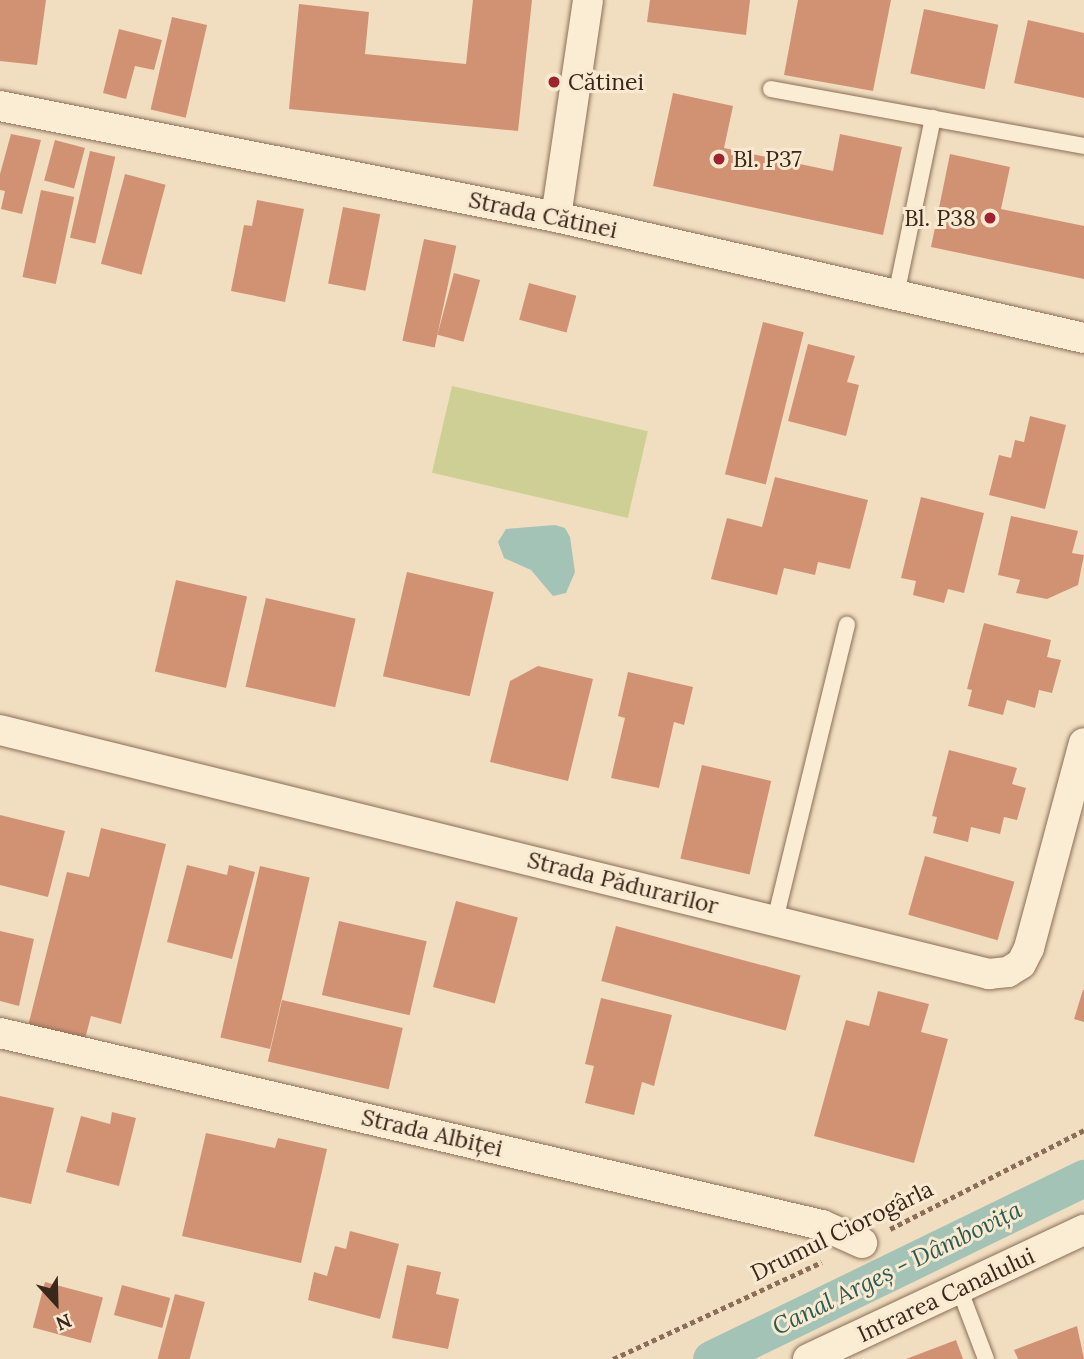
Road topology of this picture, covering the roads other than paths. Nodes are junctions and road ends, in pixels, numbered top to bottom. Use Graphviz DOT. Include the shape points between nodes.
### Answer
graph roads {
  1 [pos="588,0"];
  2 [pos="771,89"];
  3 [pos="0,106"];
  4 [pos="933,118"];
  5 [pos="1084,146"];
  6 [pos="556,216"];
  7 [pos="896,295"];
  8 [pos="1084,338"];
  9 [pos="847,625"];
  10 [pos="0,730"];
  11 [pos="1084,743"];
  12 [pos="775,920"];
  13 [pos="0,1033"];
  14 [pos="1084,1230"];
  15 [pos="862,1243"];
  16 [pos="959,1289"];
  17 [pos="808,1359"];
  18 [pos="986,1359"];
  1 -- 6 [label="street"];
  2 -- 4 [label="lane"];
  3 -- 6 [label="street, Strada Cătinei"];
  4 -- 5 [label="lane"];
  4 -- 7 [label="lane"];
  6 -- 7 [label="street, Strada Cătinei"];
  7 -- 8 [label="street, Strada Cătinei"];
  9 -- 12 [label="lane"];
  10 -- 12 [label="street, Strada Pădurarilor"];
  11 -- 12 [label="street, Strada Pădurarilor" via="1029,948 1021,964 1008,972 989,974"];
  13 -- 15 [label="street, Strada Albiței" via="822,1225"];
  14 -- 16 [label="street, Intrarea Canalului"];
  16 -- 17 [label="street, Intrarea Canalului"];
  16 -- 18 [label="lane"];
}
